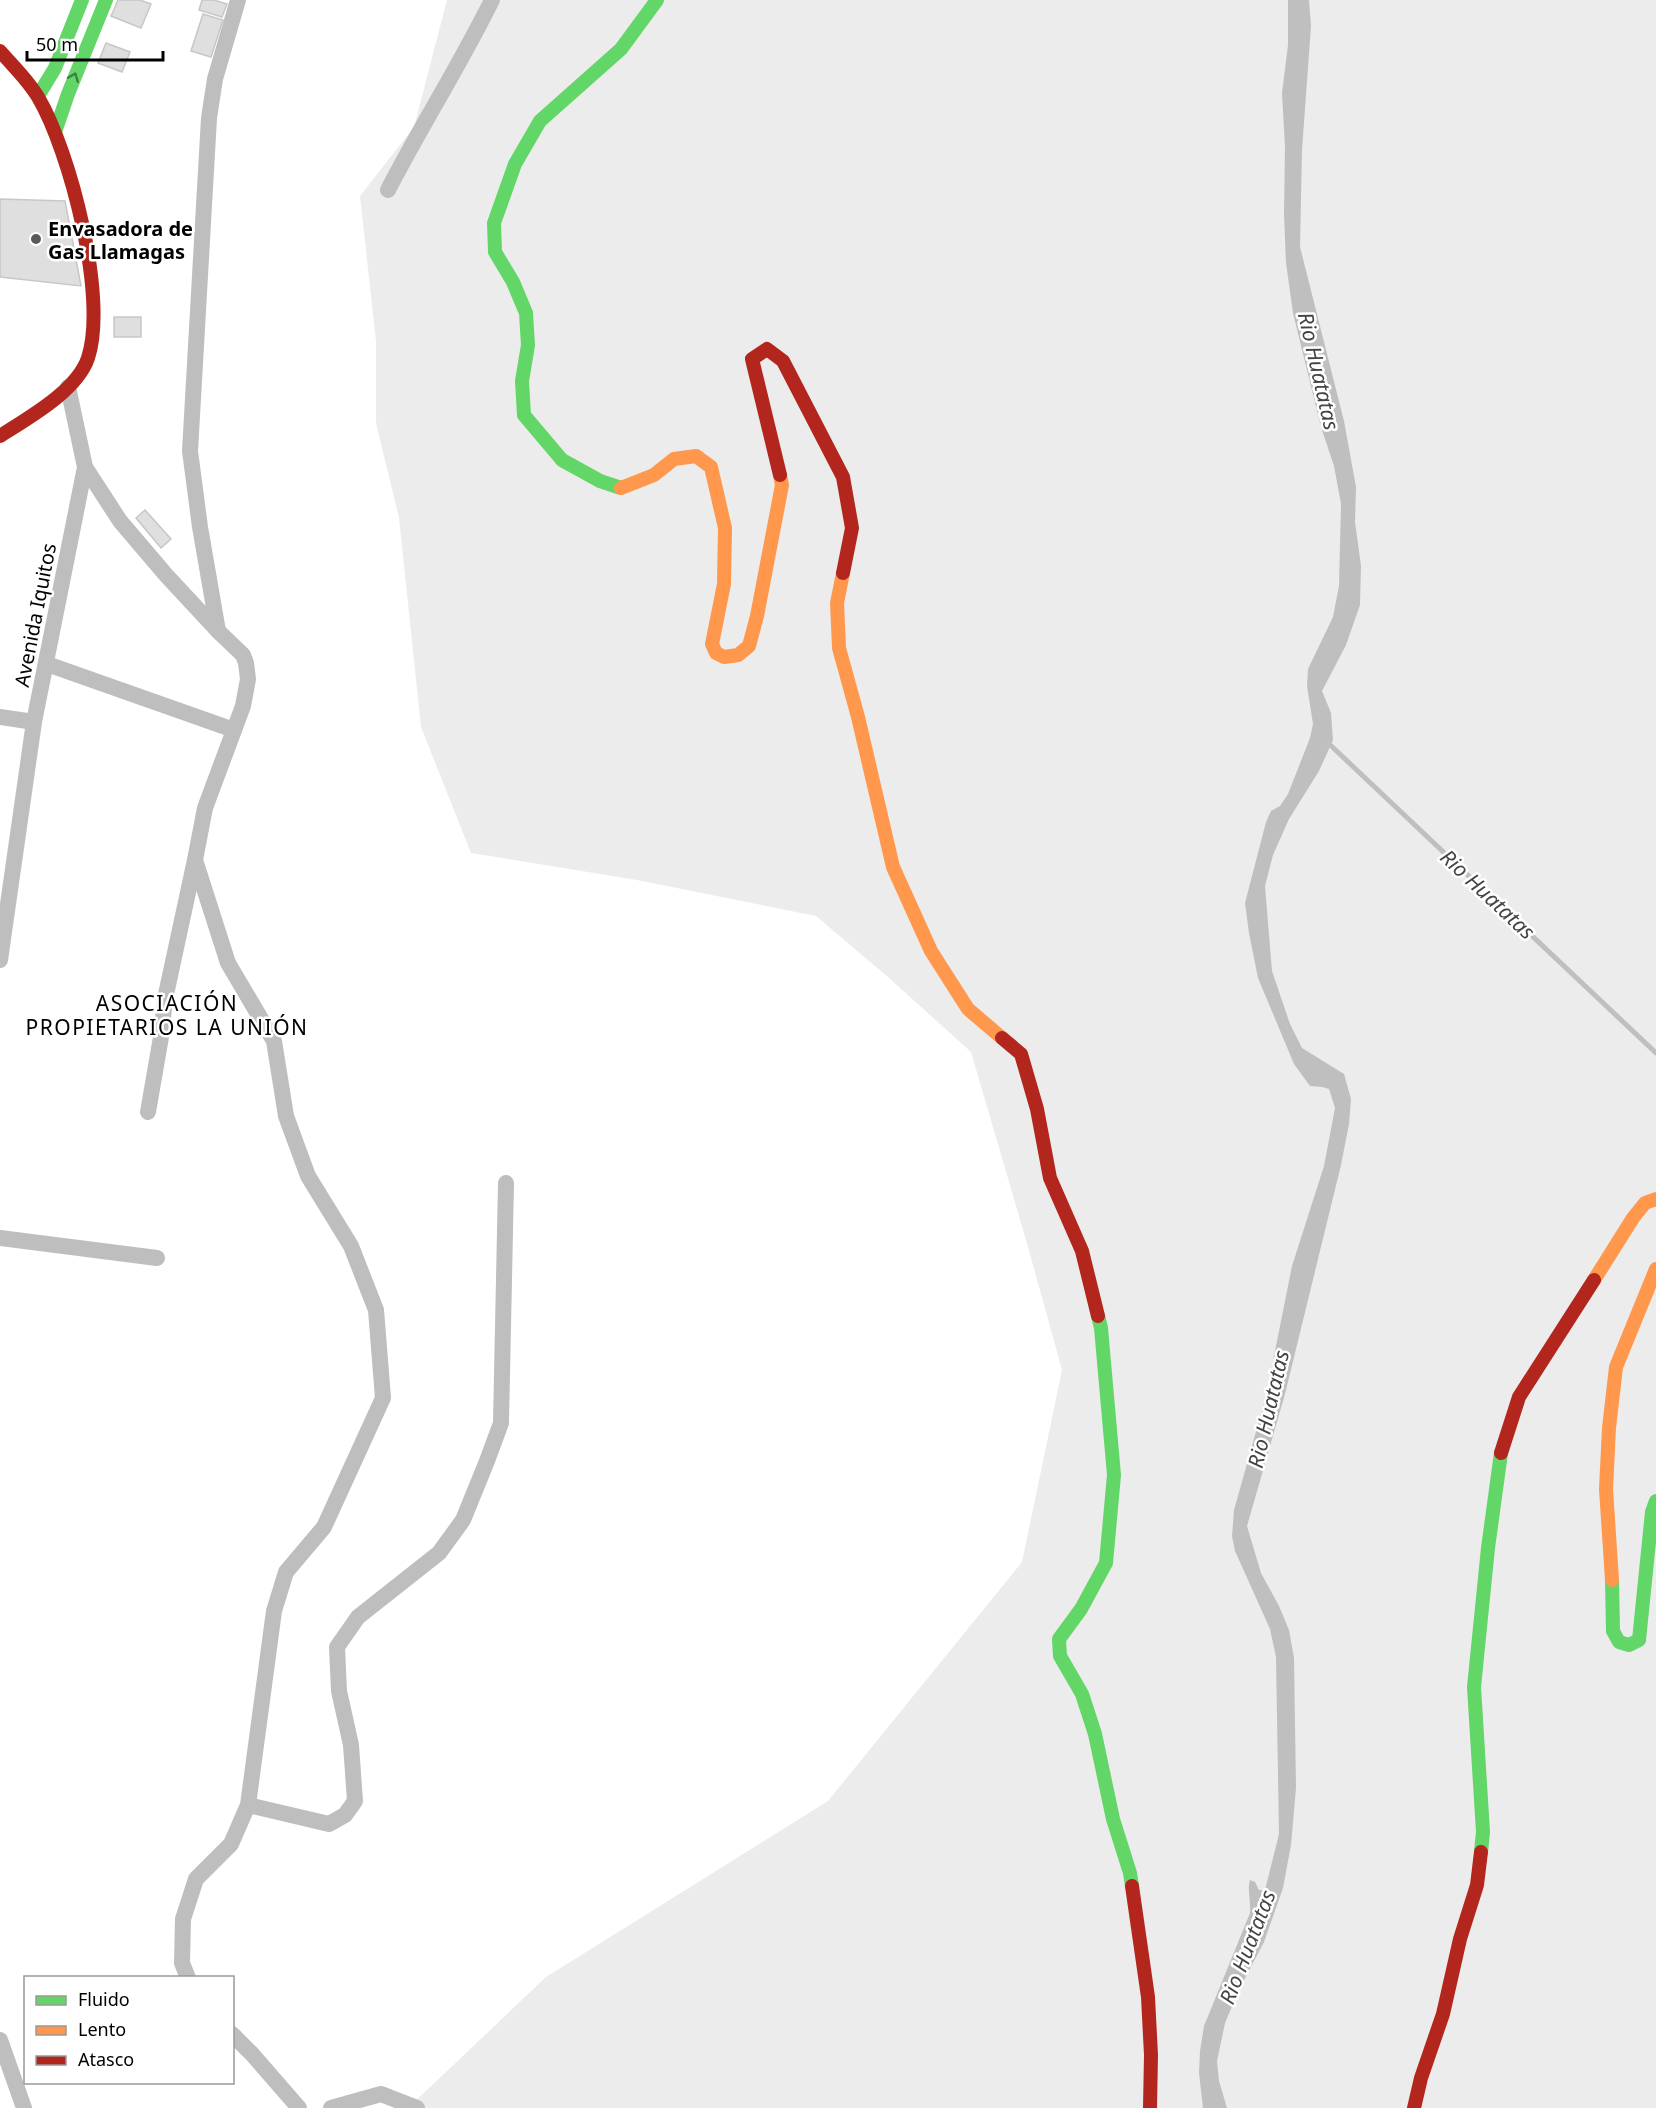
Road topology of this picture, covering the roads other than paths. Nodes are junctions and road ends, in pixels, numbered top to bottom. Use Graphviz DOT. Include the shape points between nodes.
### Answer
graph roads {
  1 [pos="82,0"];
  2 [pos="106,0"];
  3 [pos="238,0"];
  4 [pos="492,0"];
  5 [pos="657,0"];
  6 [pos="0,51"];
  7 [pos="38,96"];
  8 [pos="55,132"];
  9 [pos="388,190"];
  10 [pos="68,387"];
  11 [pos="0,436"];
  12 [pos="85,467"];
  13 [pos="219,632"];
  14 [pos="47,664"];
  15 [pos="0,717"];
  16 [pos="34,722"];
  17 [pos="234,730"];
  18 [pos="195,860"];
  19 [pos="0,960"];
  20 [pos="148,1112"];
  21 [pos="506,1183"];
  22 [pos="1656,1199"];
  23 [pos="0,1238"];
  24 [pos="157,1257"];
  25 [pos="1656,1269"];
  26 [pos="1656,1501"];
  27 [pos="248,1805"];
  28 [pos="188,1976"];
  29 [pos="234,2036"];
  30 [pos="0,2040"];
  31 [pos="24,2108"];
  32 [pos="299,2108"];
  33 [pos="331,2108"];
  34 [pos="417,2108"];
  35 [pos="1150,2108"];
  36 [pos="1414,2108"];
  1 -- 7 [label="main road" via="55,68"];
  8 -- 2 [label="main road, one-way"];
  3 -- 13 [label="street" via="215,78 209,118 190,451"];
  4 -- 9 [label="street"];
  5 -- 35 [label="main road" via="621,49 540,121 515,164 494,223 495,252 526,313 524,415 562,460 622,488 654,475 674,459 696,456 711,467 725,528 723,585 712,644 716,654 724,657 738,655 749,646 782,485 752,359 767,349 783,361 843,477 852,528 837,603 838,648 892,867 931,951 968,1009 1021,1054 1037,1109 1050,1178 1082,1251 1101,1328 1114,1475 1106,1563 1059,1639 1060,1656 1082,1694 1095,1734 1113,1819 1130,1873 1148,1996"];
  6 -- 7 [label="main road"];
  7 -- 8 [label="main road"];
  8 -- 10 [label="main road" via="80,206 95,310 87,358"];
  10 -- 11 [label="main road"];
  10 -- 12 [label="street, Avenida Iquitos"];
  12 -- 13 [label="street" via="120,521"];
  12 -- 14 [label="street, Avenida Iquitos"];
  13 -- 17 [label="street" via="243,655 249,679"];
  14 -- 16 [label="street, Avenida Iquitos"];
  14 -- 17 [label="street"];
  15 -- 16 [label="street"];
  16 -- 19 [label="street, Avenida Iquitos"];
  17 -- 18 [label="street" via="206,808"];
  18 -- 20 [label="street" via="165,999"];
  18 -- 27 [label="street" via="228,963 274,1041 286,1116 308,1176 351,1246 376,1310 383,1398 324,1527 286,1572 274,1611"];
  21 -- 27 [label="street" via="501,1423 488,1461 463,1521 439,1554 358,1617 337,1647 339,1690 351,1745 355,1801 345,1815 329,1824"];
  22 -- 36 [label="main road" via="1646,1203 1633,1218 1519,1397 1501,1450 1474,1687 1483,1833 1477,1885"];
  23 -- 24 [label="street"];
  25 -- 26 [label="main road" via="1616,1367 1609,1428 1606,1489 1612,1631 1619,1642 1629,1645 1639,1640"];
  27 -- 28 [label="street" via="231,1844 196,1879 183,1919 182,1963"];
  29 -- 32 [label="street"];
  30 -- 31 [label="street"];
  33 -- 34 [label="street" via="381,2094"];
}
